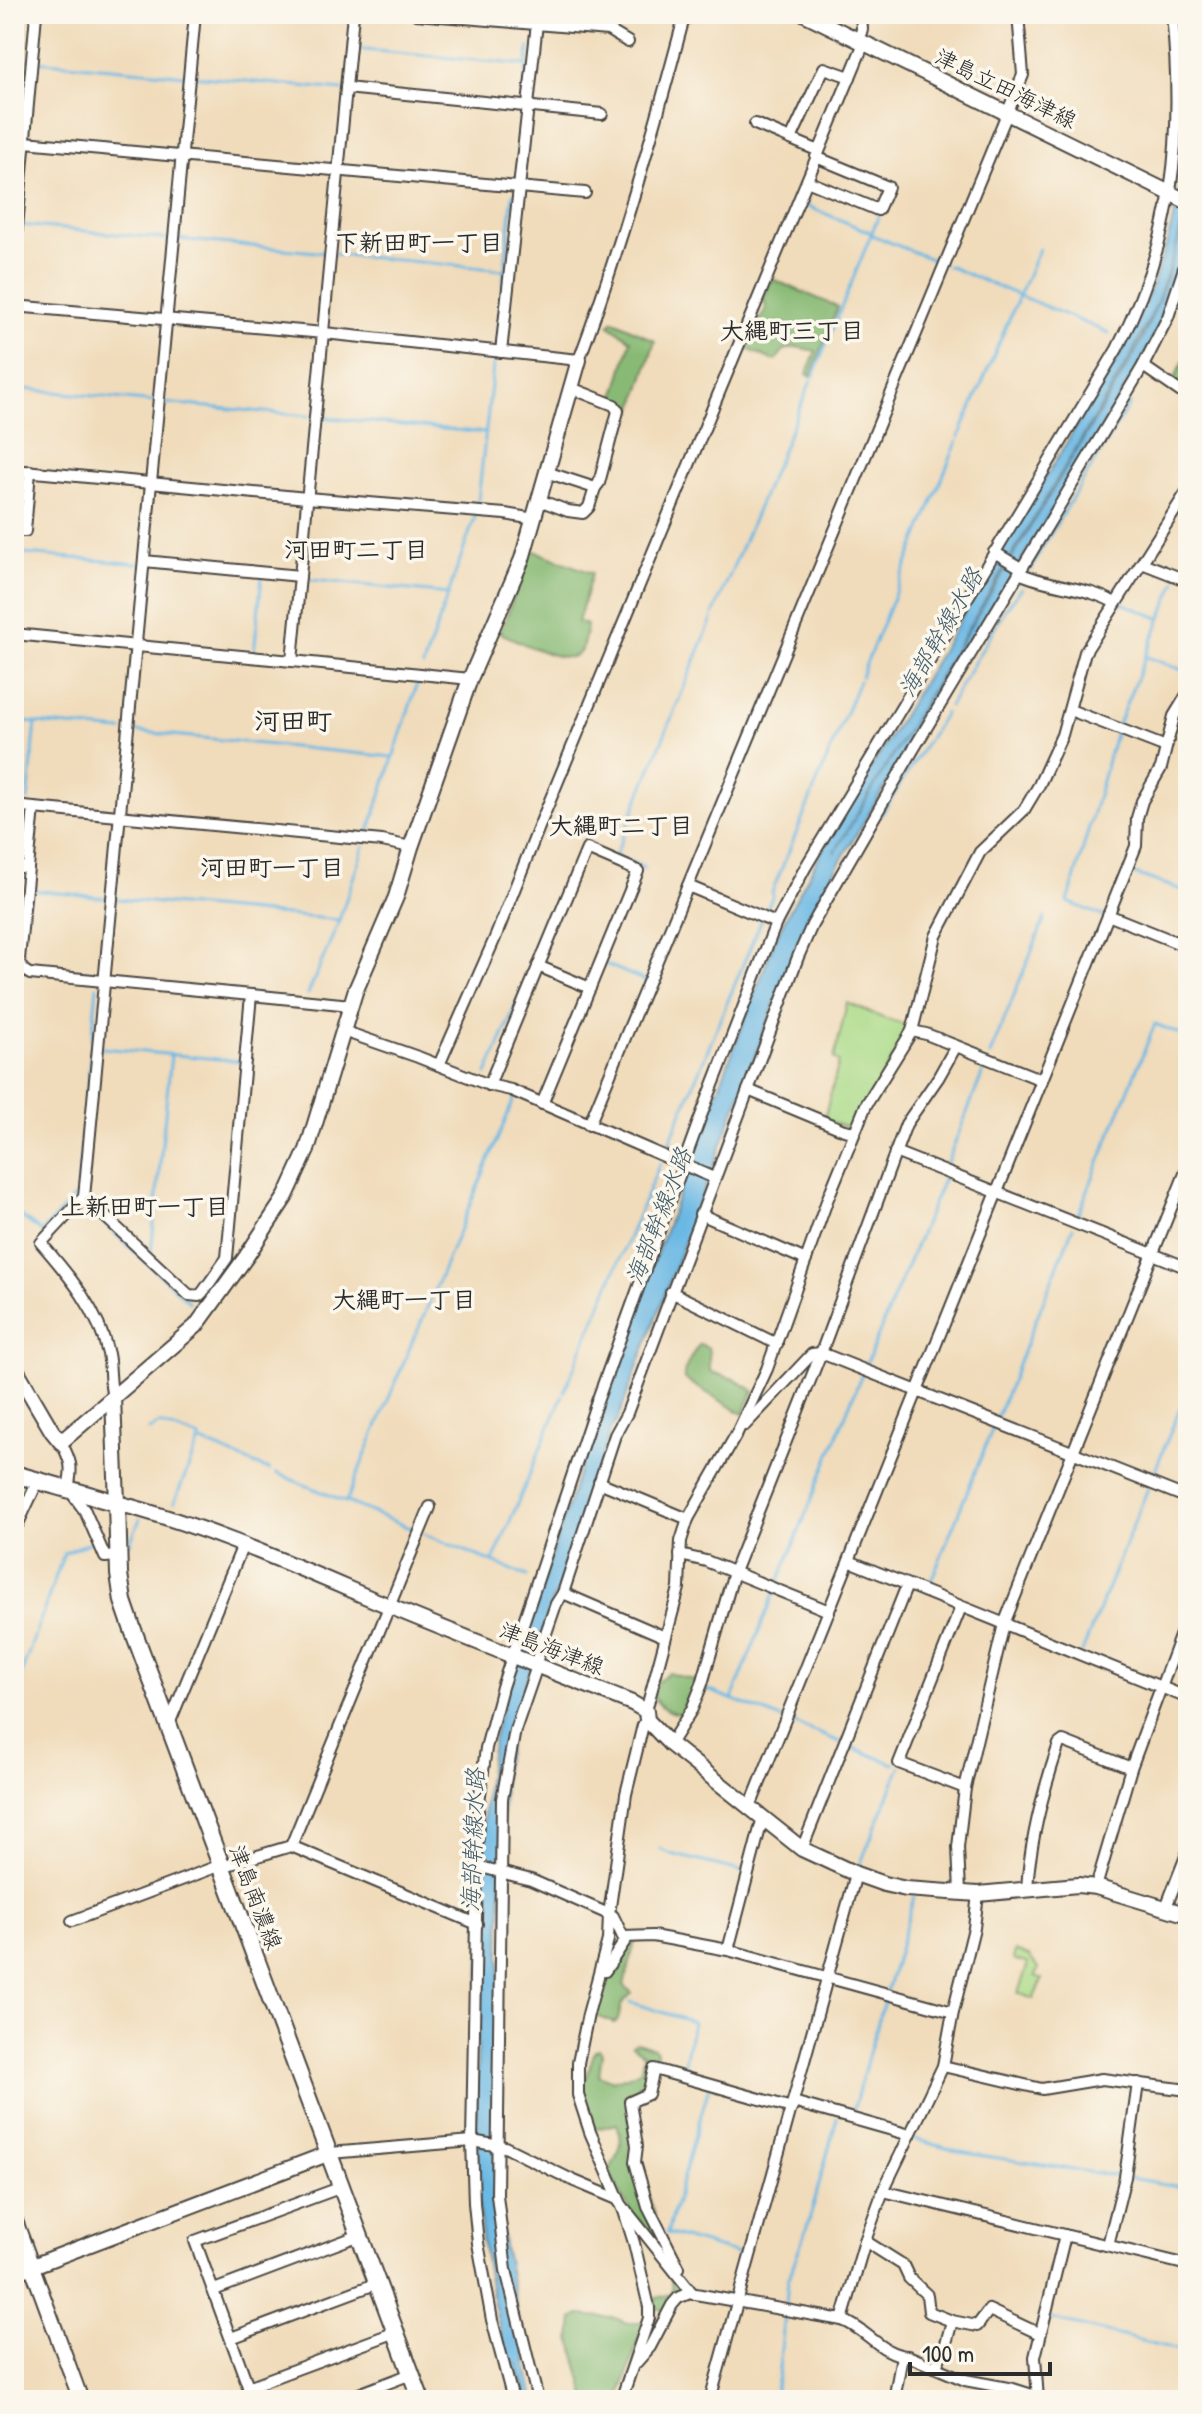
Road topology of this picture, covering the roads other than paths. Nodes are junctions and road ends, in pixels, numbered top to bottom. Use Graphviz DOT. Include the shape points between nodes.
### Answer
graph roads {
  1 [pos="36,14"];
  2 [pos="195,14"];
  3 [pos="353,14"];
  4 [pos="416,14"];
  5 [pos="685,14"];
  6 [pos="805,14"];
  7 [pos="861,14"];
  8 [pos="1018,14"];
  9 [pos="1172,14"];
  10 [pos="538,20"];
  11 [pos="628,42"];
  12 [pos="861,42"];
  13 [pos="850,77"];
  14 [pos="346,88"];
  15 [pos="527,106"];
  16 [pos="602,114"];
  17 [pos="1008,114"];
  18 [pos="755,124"];
  19 [pos="791,139"];
  20 [pos="19,142"];
  21 [pos="818,154"];
  22 [pos="181,157"];
  23 [pos="338,172"];
  24 [pos="807,181"];
  25 [pos="518,188"];
  26 [pos="585,193"];
  27 [pos="1178,197"];
  28 [pos="1188,256"];
  29 [pos="14,261"];
  30 [pos="14,306"];
  31 [pos="166,321"];
  32 [pos="324,333"];
  33 [pos="501,352"];
  34 [pos="579,360"];
  35 [pos="1143,366"];
  36 [pos="571,388"];
  37 [pos="1188,397"];
  38 [pos="14,470"];
  39 [pos="30,471"];
  40 [pos="546,472"];
  41 [pos="151,484"];
  42 [pos="595,488"];
  43 [pos="1188,490"];
  44 [pos="307,498"];
  45 [pos="539,500"];
  46 [pos="534,519"];
  47 [pos="14,531"];
  48 [pos="996,553"];
  49 [pos="144,561"];
  50 [pos="1142,563"];
  51 [pos="1020,569"];
  52 [pos="300,576"];
  53 [pos="1188,581"];
  54 [pos="1115,603"];
  55 [pos="14,634"];
  56 [pos="137,646"];
  57 [pos="292,661"];
  58 [pos="470,679"];
  59 [pos="1188,693"];
  60 [pos="1070,710"];
  61 [pos="1166,747"];
  62 [pos="14,806"];
  63 [pos="34,808"];
  64 [pos="119,816"];
  65 [pos="411,847"];
  66 [pos="14,866"];
  67 [pos="28,868"];
  68 [pos="688,886"];
  69 [pos="1108,915"];
  70 [pos="776,923"];
  71 [pos="1188,947"];
  72 [pos="538,966"];
  73 [pos="103,980"];
  74 [pos="590,988"];
  75 [pos="251,995"];
  76 [pos="351,1005"];
  77 [pos="343,1031"];
  78 [pos="912,1031"];
  79 [pos="956,1046"];
  80 [pos="439,1065"];
  81 [pos="1042,1080"];
  82 [pos="489,1085"];
  83 [pos="748,1090"];
  84 [pos="542,1104"];
  85 [pos="589,1125"];
  86 [pos="855,1132"];
  87 [pos="895,1152"];
  88 [pos="683,1166"];
  89 [pos="1188,1166"];
  90 [pos="714,1178"];
  91 [pos="997,1192"];
  92 [pos="84,1197"];
  93 [pos="700,1214"];
  94 [pos="1153,1254"];
  95 [pos="806,1260"];
  96 [pos="1188,1268"];
  97 [pos="671,1292"];
  98 [pos="777,1344"];
  99 [pos="821,1353"];
  100 [pos="14,1366"];
  101 [pos="918,1390"];
  102 [pos="113,1397"];
  103 [pos="737,1433"];
  104 [pos="61,1442"];
  105 [pos="1073,1452"];
  106 [pos="14,1474"];
  107 [pos="38,1481"];
  108 [pos="599,1482"];
  109 [pos="68,1488"];
  110 [pos="1188,1498"];
  111 [pos="117,1503"];
  112 [pos="430,1507"];
  113 [pos="688,1519"];
  114 [pos="14,1532"];
  115 [pos="243,1545"];
  116 [pos="680,1555"];
  117 [pos="118,1556"];
  118 [pos="849,1561"];
  119 [pos="734,1572"];
  120 [pos="907,1585"];
  121 [pos="563,1593"];
  122 [pos="390,1606"];
  123 [pos="961,1607"];
  124 [pos="829,1611"];
  125 [pos="1188,1615"];
  126 [pos="1004,1624"];
  127 [pos="665,1637"];
  128 [pos="514,1657"];
  129 [pos="536,1665"];
  130 [pos="1160,1687"];
  131 [pos="1188,1698"];
  132 [pos="647,1715"];
  133 [pos="168,1725"];
  134 [pos="670,1744"];
  135 [pos="1131,1768"];
  136 [pos="965,1788"];
  137 [pos="750,1807"];
  138 [pos="763,1817"];
  139 [pos="291,1846"];
  140 [pos="802,1849"];
  141 [pos="1188,1851"];
  142 [pos="221,1866"];
  143 [pos="479,1866"];
  144 [pos="500,1872"];
  145 [pos="856,1874"];
  146 [pos="1096,1887"];
  147 [pos="1027,1889"];
  148 [pos="960,1892"];
  149 [pos="978,1894"];
  150 [pos="1166,1907"];
  151 [pos="609,1914"];
  152 [pos="1188,1915"];
  153 [pos="72,1921"];
  154 [pos="477,1924"];
  155 [pos="627,1938"];
  156 [pos="728,1950"];
  157 [pos="828,1978"];
  158 [pos="599,1979"];
  159 [pos="953,2012"];
  160 [pos="943,2066"];
  161 [pos="1138,2083"];
  162 [pos="1188,2090"];
  163 [pos="792,2105"];
  164 [pos="910,2135"];
  165 [pos="474,2141"];
  166 [pos="496,2145"];
  167 [pos="330,2153"];
  168 [pos="342,2187"];
  169 [pos="883,2191"];
  170 [pos="617,2199"];
  171 [pos="14,2218"];
  172 [pos="360,2235"];
  173 [pos="1065,2235"];
  174 [pos="865,2241"];
  175 [pos="1108,2245"];
  176 [pos="1188,2265"];
  177 [pos="32,2266"];
  178 [pos="14,2273"];
  179 [pos="378,2283"];
  180 [pos="214,2290"];
  181 [pos="693,2294"];
  182 [pos="738,2302"];
  183 [pos="842,2320"];
  184 [pos="952,2321"];
  185 [pos="396,2332"];
  186 [pos="1040,2334"];
  187 [pos="231,2338"];
  188 [pos="902,2356"];
  189 [pos="635,2365"];
  190 [pos="936,2366"];
  191 [pos="411,2374"];
  192 [pos="248,2387"];
  193 [pos="1041,2399"];
  194 [pos="81,2400"];
  195 [pos="253,2400"];
  196 [pos="343,2400"];
  197 [pos="421,2400"];
  198 [pos="513,2400"];
  199 [pos="538,2400"];
  200 [pos="621,2400"];
  201 [pos="710,2400"];
  202 [pos="894,2400"];
  1 -- 20 [label="street"];
  2 -- 22 [label="street"];
  3 -- 14 [label="street"];
  4 -- 10 [label="street"];
  5 -- 34 [label="street" via="615,261"];
  6 -- 12 [label="main road, 津島立田海津線"];
  7 -- 12 [label="street"];
  8 -- 17 [label="street" via="1023,75"];
  9 -- 27 [label="street"];
  10 -- 11 [label="street" via="608,30"];
  10 -- 15 [label="street"];
  12 -- 13 [label="street"];
  12 -- 17 [label="main road, 津島立田海津線"];
  13 -- 19 [label="street" via="824,68"];
  13 -- 21 [label="street"];
  14 -- 15 [label="street"];
  14 -- 23 [label="street"];
  15 -- 16 [label="street"];
  15 -- 25 [label="street"];
  17 -- 27 [label="main road, 津島立田海津線"];
  17 -- 68 [label="street"];
  18 -- 19 [label="street"];
  19 -- 21 [label="street"];
  20 -- 22 [label="street"];
  20 -- 29 [label="street"];
  21 -- 24 [label="street"];
  21 -- 24 [label="street" via="888,187 878,210"];
  22 -- 23 [label="street"];
  22 -- 31 [label="street"];
  23 -- 25 [label="street"];
  23 -- 32 [label="street"];
  24 -- 80 [label="street"];
  25 -- 26 [label="street"];
  25 -- 33 [label="street"];
  27 -- 48 [label="street" via="1117,349"];
  28 -- 35 [label="street" via="1168,317"];
  30 -- 31 [label="street"];
  31 -- 32 [label="street"];
  31 -- 41 [label="street"];
  32 -- 33 [label="street"];
  32 -- 44 [label="street"];
  33 -- 34 [label="street"];
  34 -- 36 [label="main road"];
  35 -- 37 [label="street"];
  35 -- 51 [label="street"];
  36 -- 40 [label="main road"];
  36 -- 42 [label="street" via="618,411"];
  38 -- 39 [label="street"];
  39 -- 41 [label="street"];
  39 -- 47 [label="street" via="25,531"];
  40 -- 42 [label="street"];
  40 -- 45 [label="main road"];
  41 -- 44 [label="street"];
  41 -- 49 [label="street"];
  42 -- 45 [label="street" via="583,513"];
  43 -- 50 [label="street"];
  44 -- 46 [label="street"];
  44 -- 52 [label="street"];
  45 -- 46 [label="main road"];
  46 -- 58 [label="main road" via="509,593"];
  48 -- 51 [label="street"];
  48 -- 70 [label="street"];
  49 -- 52 [label="street"];
  49 -- 56 [label="street"];
  50 -- 53 [label="street"];
  50 -- 54 [label="street"];
  51 -- 54 [label="street" via="1032,579"];
  51 -- 83 [label="street" via="812,925"];
  52 -- 57 [label="street"];
  54 -- 60 [label="street" via="1085,652"];
  55 -- 56 [label="street"];
  56 -- 57 [label="street"];
  56 -- 64 [label="street"];
  57 -- 58 [label="street"];
  58 -- 65 [label="main road"];
  59 -- 61 [label="street" via="1174,716"];
  60 -- 61 [label="street"];
  60 -- 78 [label="street" via="1032,797 980,852 946,914 931,950"];
  61 -- 69 [label="street" via="1142,801 1136,846"];
  62 -- 63 [label="street"];
  63 -- 64 [label="street"];
  63 -- 67 [label="street"];
  64 -- 65 [label="street"];
  64 -- 73 [label="street"];
  65 -- 76 [label="main road"];
  66 -- 67 [label="street"];
  67 -- 73 [label="street" via="20,966 30,974"];
  68 -- 70 [label="street"];
  68 -- 85 [label="street"];
  69 -- 71 [label="street"];
  69 -- 81 [label="street"];
  70 -- 88 [label="street"];
  72 -- 74 [label="street"];
  72 -- 74 [label="street" via="587,849 625,865 638,871"];
  72 -- 82 [label="street"];
  73 -- 75 [label="street"];
  73 -- 92 [label="street"];
  74 -- 84 [label="street"];
  75 -- 76 [label="street"];
  75 -- 92 [label="street" via="227,1258 203,1292 189,1295"];
  76 -- 77 [label="main road"];
  77 -- 80 [label="street"];
  77 -- 102 [label="main road" via="307,1150 281,1205 196,1326"];
  78 -- 79 [label="street"];
  78 -- 86 [label="street"];
  79 -- 81 [label="street"];
  79 -- 87 [label="street" via="906,1124"];
  80 -- 82 [label="street"];
  81 -- 91 [label="street"];
  82 -- 84 [label="street"];
  83 -- 86 [label="street"];
  83 -- 90 [label="street"];
  84 -- 85 [label="street"];
  85 -- 88 [label="street"];
  86 -- 95 [label="street"];
  87 -- 91 [label="street"];
  87 -- 99 [label="street"];
  88 -- 90 [label="street"];
  88 -- 128 [label="street" via="595,1407"];
  89 -- 94 [label="street"];
  90 -- 93 [label="street"];
  91 -- 94 [label="street"];
  91 -- 101 [label="street"];
  92 -- 102 [label="street" via="41,1243 92,1313 108,1356"];
  93 -- 95 [label="street"];
  93 -- 97 [label="street"];
  94 -- 96 [label="street"];
  94 -- 105 [label="street"];
  95 -- 98 [label="street"];
  97 -- 98 [label="street"];
  97 -- 108 [label="street"];
  98 -- 103 [label="street"];
  99 -- 101 [label="street"];
  99 -- 103 [label="street" via="812,1354"];
  99 -- 119 [label="street"];
  100 -- 104 [label="main road"];
  101 -- 105 [label="street"];
  101 -- 118 [label="street"];
  102 -- 104 [label="main road"];
  102 -- 111 [label="main road"];
  103 -- 113 [label="street"];
  104 -- 109 [label="street" via="72,1470"];
  105 -- 110 [label="street"];
  105 -- 126 [label="street"];
  106 -- 107 [label="main road"];
  107 -- 109 [label="main road"];
  107 -- 114 [label="street"];
  108 -- 113 [label="street"];
  108 -- 121 [label="street"];
  109 -- 111 [label="main road"];
  109 -- 117 [label="street" via="85,1511 105,1557"];
  111 -- 115 [label="main road, 津島海津線"];
  111 -- 117 [label="main road, 津島南濃線"];
  112 -- 122 [label="street"];
  113 -- 116 [label="street"];
  115 -- 122 [label="main road, 津島海津線"];
  115 -- 133 [label="street"];
  116 -- 119 [label="street"];
  116 -- 127 [label="street" via="679,1588"];
  117 -- 133 [label="main road, 津島南濃線" via="123,1601"];
  118 -- 120 [label="street"];
  118 -- 124 [label="street"];
  119 -- 124 [label="street"];
  119 -- 134 [label="street" via="702,1684"];
  120 -- 123 [label="street"];
  120 -- 140 [label="street"];
  121 -- 127 [label="street"];
  121 -- 129 [label="street"];
  122 -- 128 [label="main road, 津島海津線"];
  122 -- 139 [label="street"];
  123 -- 126 [label="street"];
  123 -- 136 [label="street" via="899,1763"];
  124 -- 137 [label="street"];
  125 -- 130 [label="street"];
  126 -- 130 [label="street"];
  126 -- 136 [label="street"];
  127 -- 132 [label="street"];
  128 -- 129 [label="main road, 津島海津線"];
  128 -- 143 [label="street" via="486,1748 478,1810"];
  129 -- 132 [label="main road, 津島海津線" via="632,1703"];
  129 -- 144 [label="street" via="507,1764"];
  130 -- 131 [label="street"];
  130 -- 135 [label="street"];
  132 -- 134 [label="main road, 津島海津線"];
  132 -- 151 [label="street" via="626,1794"];
  133 -- 142 [label="main road, 津島南濃線"];
  134 -- 137 [label="main road, 津島海津線"];
  135 -- 146 [label="street"];
  135 -- 147 [label="street" via="1063,1741 1059,1744 1046,1784"];
  136 -- 148 [label="street" via="959,1828"];
  137 -- 138 [label="main road, 津島海津線"];
  138 -- 140 [label="main road, 津島海津線"];
  138 -- 156 [label="street"];
  139 -- 142 [label="street"];
  139 -- 154 [label="street"];
  140 -- 145 [label="main road, 津島海津線"];
  141 -- 150 [label="street"];
  142 -- 153 [label="street"];
  142 -- 167 [label="main road, 津島南濃線"];
  143 -- 144 [label="street"];
  143 -- 154 [label="street"];
  144 -- 151 [label="street"];
  144 -- 166 [label="street"];
  145 -- 148 [label="main road, 津島海津線" via="906,1889"];
  145 -- 157 [label="street"];
  146 -- 147 [label="main road, 津島海津線"];
  146 -- 150 [label="main road, 津島海津線"];
  147 -- 149 [label="main road, 津島海津線"];
  148 -- 149 [label="main road, 津島海津線"];
  149 -- 159 [label="street"];
  150 -- 152 [label="main road, 津島海津線"];
  151 -- 155 [label="street"];
  151 -- 158 [label="street"];
  154 -- 165 [label="street"];
  155 -- 156 [label="street" via="653,1936"];
  155 -- 158 [label="street"];
  156 -- 157 [label="street"];
  157 -- 159 [label="street"];
  157 -- 163 [label="street"];
  158 -- 170 [label="street" via="578,2063 578,2095"];
  159 -- 160 [label="street"];
  160 -- 161 [label="street" via="1042,2089 1093,2080"];
  160 -- 164 [label="street"];
  161 -- 162 [label="street"];
  161 -- 175 [label="street" via="1125,2177"];
  163 -- 164 [label="street"];
  163 -- 181 [label="street" via="654,2069 648,2094 630,2102 635,2162 648,2207"];
  163 -- 182 [label="street"];
  164 -- 169 [label="street"];
  165 -- 166 [label="street"];
  165 -- 167 [label="street"];
  165 -- 198 [label="street" via="478,2243"];
  166 -- 170 [label="street"];
  166 -- 199 [label="street" via="506,2270"];
  167 -- 168 [label="main road, 津島南濃線"];
  167 -- 177 [label="main road"];
  168 -- 172 [label="main road, 津島南濃線"];
  168 -- 180 [label="street" via="195,2241"];
  169 -- 173 [label="street"];
  169 -- 174 [label="street"];
  170 -- 181 [label="street"];
  170 -- 189 [label="street" via="649,2307"];
  171 -- 177 [label="main road"];
  172 -- 179 [label="main road, 津島南濃線"];
  172 -- 180 [label="street"];
  173 -- 175 [label="street"];
  173 -- 186 [label="street"];
  174 -- 183 [label="street"];
  174 -- 184 [label="street" via="903,2265 927,2295 929,2312"];
  175 -- 176 [label="street"];
  177 -- 178 [label="main road"];
  177 -- 194 [label="main road"];
  179 -- 185 [label="main road, 津島南濃線"];
  179 -- 187 [label="street"];
  180 -- 187 [label="street"];
  181 -- 182 [label="street"];
  181 -- 189 [label="street" via="678,2298"];
  182 -- 183 [label="street"];
  182 -- 201 [label="street"];
  183 -- 188 [label="street"];
  184 -- 186 [label="street" via="977,2326 989,2310"];
  184 -- 190 [label="street"];
  185 -- 191 [label="main road, 津島南濃線"];
  185 -- 192 [label="street"];
  186 -- 193 [label="street" via="1035,2357"];
  187 -- 192 [label="street"];
  188 -- 190 [label="street"];
  188 -- 202 [label="street"];
  189 -- 200 [label="street"];
  190 -- 193 [label="street" via="965,2380"];
  191 -- 196 [label="street"];
  191 -- 197 [label="main road, 津島南濃線"];
  192 -- 195 [label="street"];
}
